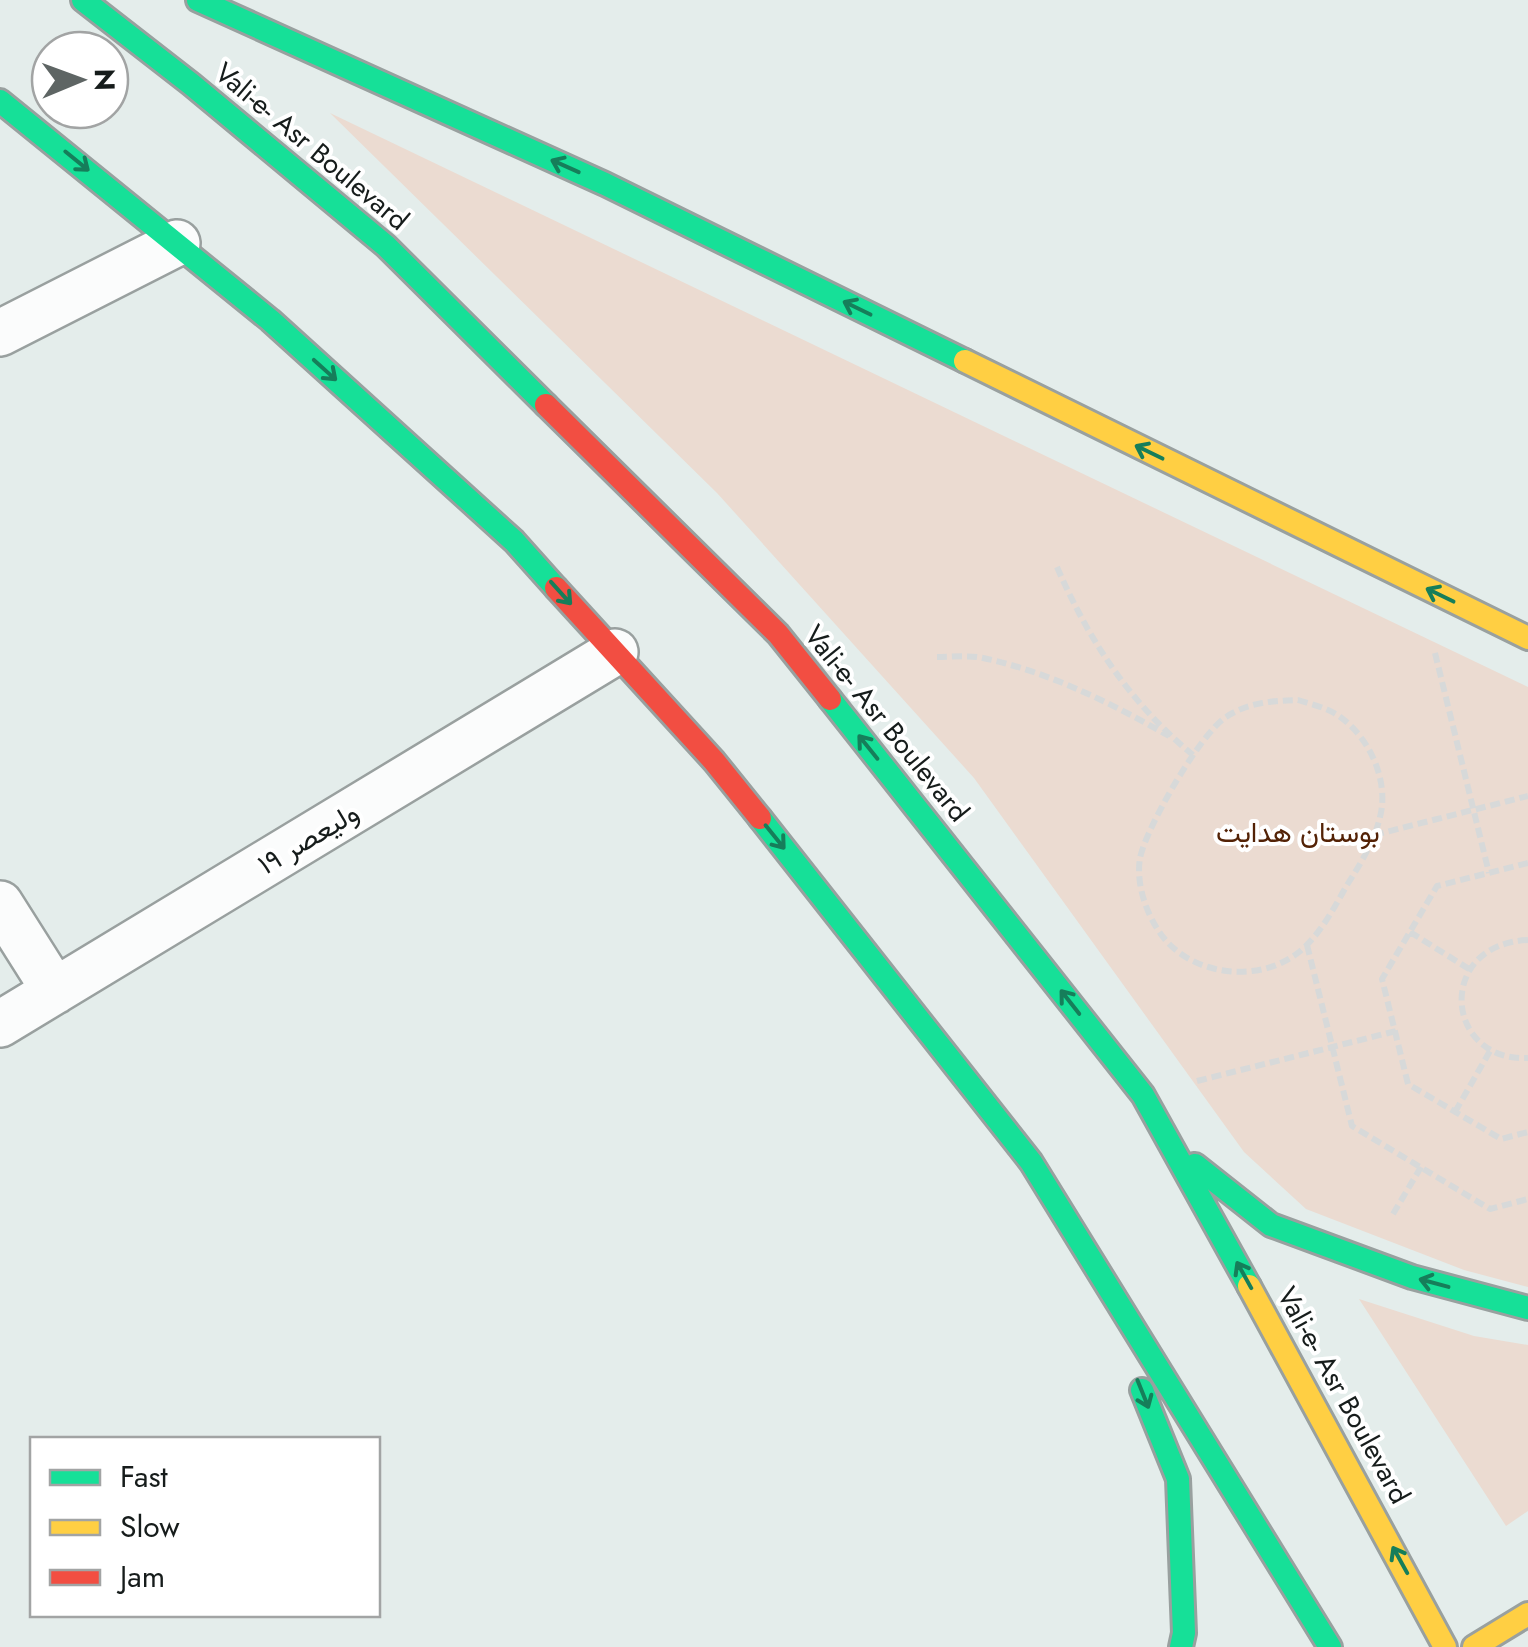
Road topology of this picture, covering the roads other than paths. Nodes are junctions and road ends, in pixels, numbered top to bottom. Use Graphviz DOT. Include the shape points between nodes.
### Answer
graph roads {
  1 [pos="83,0"];
  2 [pos="198,0"];
  3 [pos="0,101"];
  4 [pos="177,243"];
  5 [pos="0,333"];
  6 [pos="1528,638"];
  7 [pos="615,652"];
  8 [pos="0,904"];
  9 [pos="56,991"];
  10 [pos="0,1024"];
  11 [pos="1174,1148"];
  12 [pos="1080,1240"];
  13 [pos="1528,1308"];
  14 [pos="1528,1614"];
  15 [pos="1181,1647"];
  16 [pos="1330,1647"];
  17 [pos="1444,1647"];
  18 [pos="1474,1647"];
  11 -- 1 [label="main road, Vali-e- Asr Boulevard, one-way" via="1142,1095 778,634 386,246"];
  6 -- 2 [label="main road, one-way" via="605,184"];
  3 -- 4 [label="main road, one-way"];
  4 -- 5 [label="street"];
  4 -- 7 [label="main road, one-way" via="514,541"];
  7 -- 9 [label="street, ولیعصر ۱۹"];
  7 -- 12 [label="main road, one-way" via="714,761 890,980 1031,1162"];
  8 -- 9 [label="street"];
  9 -- 10 [label="street, ولیعصر ۱۹"];
  13 -- 11 [label="main road, one-way" via="1412,1277 1271,1225"];
  17 -- 11 [label="main road, Vali-e- Asr Boulevard, one-way"];
  12 -- 15 [label="main road, one-way" via="1178,1479"];
  12 -- 16 [label="main road"];
  14 -- 18 [label="main road"];
}
